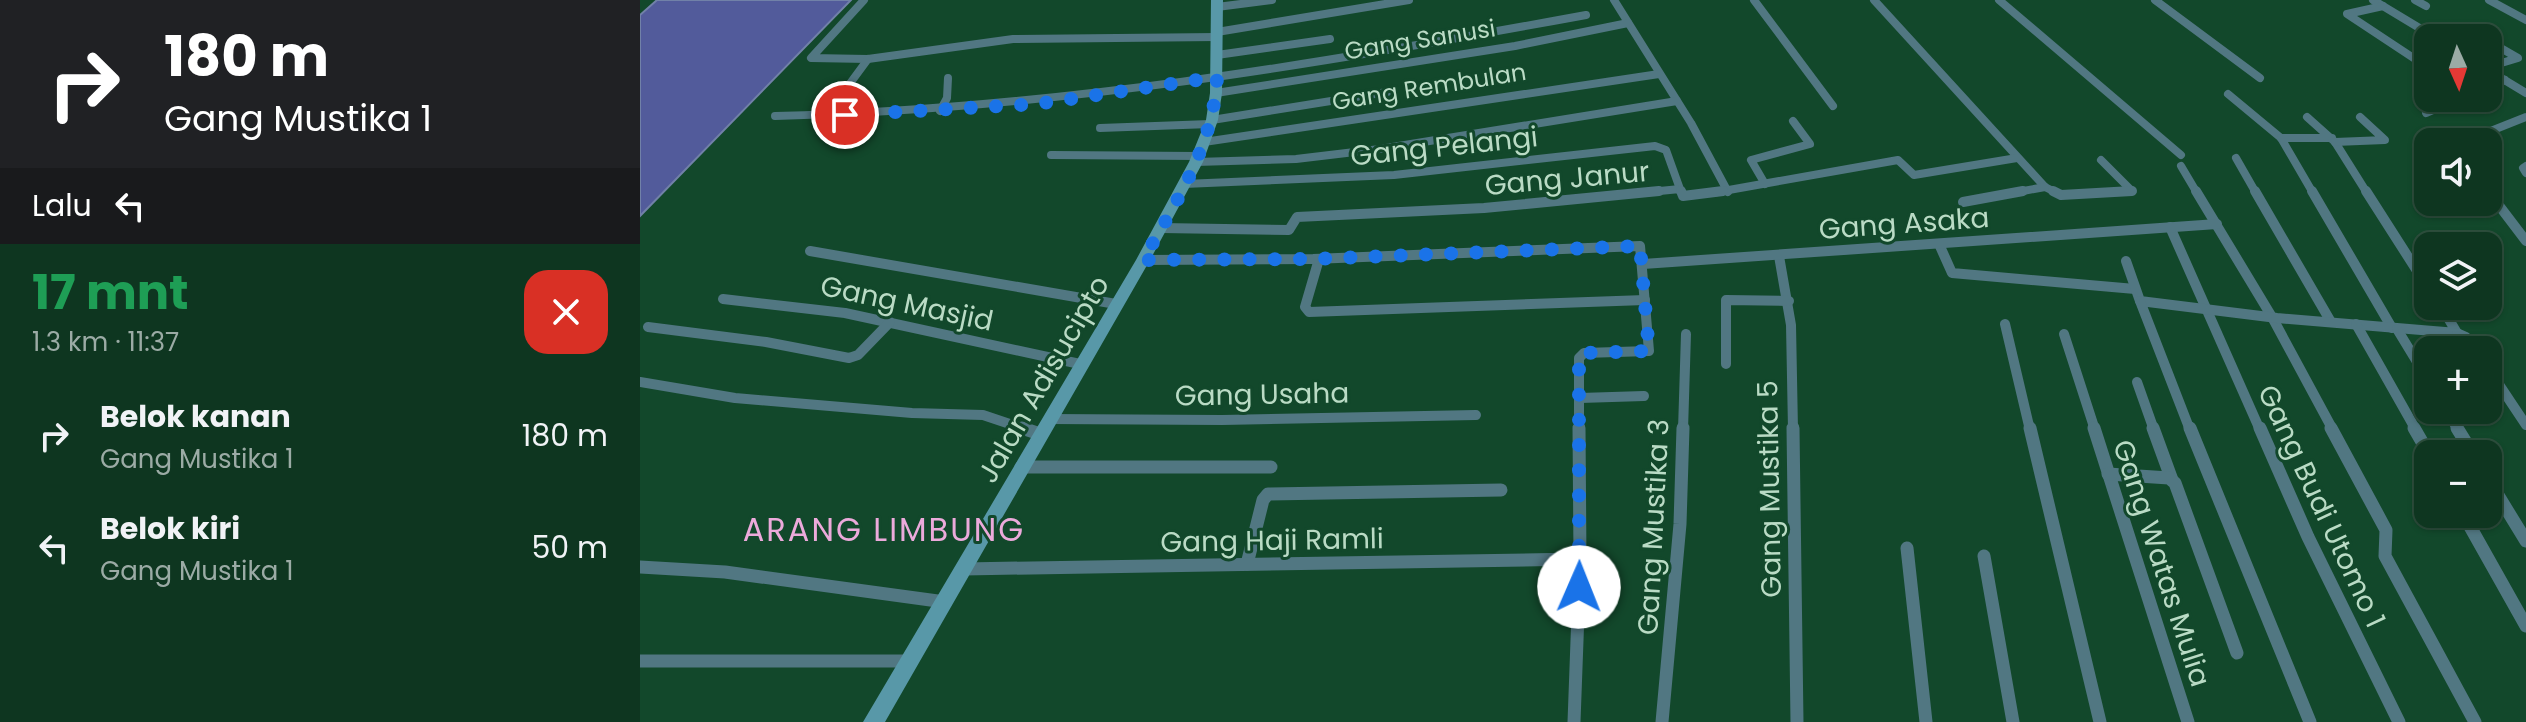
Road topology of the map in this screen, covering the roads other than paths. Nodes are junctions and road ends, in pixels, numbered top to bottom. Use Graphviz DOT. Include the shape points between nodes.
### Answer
graph roads {
  1 [pos="864,0"];
  2 [pos="1272,0"];
  3 [pos="1409,0"];
  4 [pos="1614,0"];
  5 [pos="1754,0"];
  6 [pos="1874,0"];
  7 [pos="1999,0"];
  8 [pos="2155,0"];
  9 [pos="2373,0"];
  10 [pos="2415,0"];
  11 [pos="2489,0"];
  12 [pos="1217,4"];
  13 [pos="2383,6"];
  14 [pos="2426,6"];
  15 [pos="1586,15"];
  16 [pos="2526,20"];
  17 [pos="1628,23"];
  18 [pos="2414,25"];
  19 [pos="1217,34"];
  20 [pos="1330,39"];
  21 [pos="2502,49"];
  22 [pos="1217,55"];
  23 [pos="2414,58"];
  24 [pos="868,59"];
  25 [pos="2502,63"];
  26 [pos="1659,74"];
  27 [pos="948,78"];
  28 [pos="2260,78"];
  29 [pos="2502,78"];
  30 [pos="2505,80"];
  31 [pos="2502,81"];
  32 [pos="1217,85"];
  33 [pos="2525,91"];
  34 [pos="1387,92"];
  35 [pos="2228,94"];
  36 [pos="1677,101"];
  37 [pos="1833,106"];
  38 [pos="940,111"];
  39 [pos="775,116"];
  40 [pos="826,116"];
  41 [pos="2307,117"];
  42 [pos="2360,117"];
  43 [pos="2526,117"];
  44 [pos="1793,121"];
  45 [pos="1211,122"];
  46 [pos="1100,128"];
  47 [pos="2498,128"];
  48 [pos="2281,138"];
  49 [pos="2334,140"];
  50 [pos="1200,153"];
  51 [pos="1051,155"];
  52 [pos="2017,158"];
  53 [pos="2236,158"];
  54 [pos="2101,160"];
  55 [pos="2526,166"];
  56 [pos="2526,173"];
  57 [pos="1184,184"];
  58 [pos="1765,184"];
  59 [pos="2045,187"];
  60 [pos="1680,189"];
  61 [pos="1728,192"];
  62 [pos="1963,202"];
  63 [pos="2502,209"];
  64 [pos="2217,224"];
  65 [pos="2170,227"];
  66 [pos="1161,228"];
  67 [pos="2526,241"];
  68 [pos="1939,244"];
  69 [pos="810,251"];
  70 [pos="1779,256"];
  71 [pos="1319,259"];
  72 [pos="1143,260"];
  73 [pos="2126,261"];
  74 [pos="1643,264"];
  75 [pos="2414,266"];
  76 [pos="2137,295"];
  77 [pos="723,299"];
  78 [pos="1645,300"];
  79 [pos="1789,301"];
  80 [pos="1116,304"];
  81 [pos="2205,308"];
  82 [pos="2272,317"];
  83 [pos="2449,320"];
  84 [pos="890,322"];
  85 [pos="2331,322"];
  86 [pos="2005,324"];
  87 [pos="2356,324"];
  88 [pos="648,327"];
  89 [pos="2394,329"];
  90 [pos="2457,333"];
  91 [pos="1686,334"];
  92 [pos="2064,334"];
  93 [pos="2464,336"];
  94 [pos="2414,359"];
  95 [pos="1080,364"];
  96 [pos="1726,364"];
  97 [pos="640,382"];
  98 [pos="2137,382"];
  99 [pos="2502,389"];
  100 [pos="1644,396"];
  101 [pos="1580,398"];
  102 [pos="1476,415"];
  103 [pos="1049,419"];
  104 [pos="2526,425"];
  105 [pos="1040,434"];
  106 [pos="2421,440"];
  107 [pos="1021,467"];
  108 [pos="1271,467"];
  109 [pos="2108,474"];
  110 [pos="2172,480"];
  111 [pos="1501,490"];
  112 [pos="2502,502"];
  113 [pos="2471,528"];
  114 [pos="2526,541"];
  115 [pos="1907,548"];
  116 [pos="1984,556"];
  117 [pos="1580,559"];
  118 [pos="1247,564"];
  119 [pos="640,567"];
  120 [pos="964,569"];
  121 [pos="945,602"];
  122 [pos="2526,626"];
  123 [pos="2237,653"];
  124 [pos="640,661"];
  125 [pos="910,661"];
  126 [pos="873,722"];
  127 [pos="1574,722"];
  128 [pos="1662,722"];
  129 [pos="1797,722"];
  130 [pos="1926,722"];
  131 [pos="2013,722"];
  132 [pos="2100,722"];
  133 [pos="2188,722"];
  134 [pos="2310,722"];
  135 [pos="2399,722"];
  136 [pos="2475,722"];
  1 -- 24 [label="street" via="811,58"];
  2 -- 12 [label="street"];
  3 -- 19 [label="street"];
  4 -- 17 [label="street"];
  5 -- 37 [label="street"];
  6 -- 52 [label="street"];
  7 -- 64 [label="street" via="2181,161"];
  8 -- 28 [label="street"];
  9 -- 13 [label="street"];
  10 -- 14 [label="street"];
  11 -- 16 [label="street"];
  12 -- 19 [label="main road, Jalan Adisucipto"];
  13 -- 18 [label="street"];
  13 -- 23 [label="street" via="2347,14"];
  15 -- 32 [label="street" via="1295,66"];
  17 -- 26 [label="street"];
  17 -- 32 [label="street, Gang Sanusi" via="1515,46"];
  19 -- 22 [label="main road, Jalan Adisucipto"];
  19 -- 24 [label="street" via="1013,39"];
  20 -- 22 [label="street"];
  21 -- 25 [label="street" via="2518,58"];
  22 -- 32 [label="main road, Jalan Adisucipto"];
  24 -- 40 [label="street"];
  26 -- 36 [label="street"];
  26 -- 50 [label="street, Gang Rembulan"];
  27 -- 38 [label="street"];
  29 -- 30 [label="street"];
  30 -- 31 [label="street"];
  30 -- 33 [label="street"];
  32 -- 38 [label="street"];
  32 -- 45 [label="main road, Jalan Adisucipto"];
  34 -- 45 [label="street"];
  35 -- 48 [label="street"];
  36 -- 50 [label="street" via="1296,159"];
  36 -- 61 [label="street"];
  38 -- 40 [label="street"];
  39 -- 40 [label="street"];
  41 -- 49 [label="street"];
  42 -- 49 [label="street" via="2385,140"];
  43 -- 47 [label="street"];
  44 -- 58 [label="street" via="1810,144 1751,160"];
  45 -- 46 [label="street"];
  45 -- 50 [label="main road, Jalan Adisucipto"];
  48 -- 49 [label="street"];
  48 -- 89 [label="street"];
  49 -- 75 [label="street"];
  50 -- 51 [label="street"];
  50 -- 57 [label="main road, Jalan Adisucipto"];
  52 -- 58 [label="street, Gang Janur" via="1914,175 1898,160"];
  52 -- 59 [label="street"];
  53 -- 85 [label="street"];
  54 -- 59 [label="street" via="2132,191 2061,195"];
  55 -- 56 [label="street"];
  57 -- 60 [label="street, Gang Pelangi" via="1394,175 1655,146 1666,150"];
  57 -- 66 [label="main road, Jalan Adisucipto"];
  58 -- 61 [label="street, Gang Janur"];
  59 -- 62 [label="street"];
  60 -- 61 [label="street, Gang Janur" via="1689,197"];
  60 -- 66 [label="street, Gang Janur" via="1484,208 1297,217 1289,230"];
  63 -- 67 [label="street"];
  64 -- 65 [label="street, Gang Asaka"];
  64 -- 82 [label="street"];
  65 -- 68 [label="street, Gang Asaka"];
  65 -- 81 [label="street, Gang Budi Utomo 1"];
  66 -- 72 [label="main road, Jalan Adisucipto"];
  68 -- 70 [label="street, Gang Asaka"];
  68 -- 76 [label="street" via="1952,273"];
  69 -- 80 [label="street"];
  70 -- 74 [label="street, Gang Asaka"];
  70 -- 79 [label="street, Gang Mustika 5"];
  71 -- 72 [label="street"];
  71 -- 74 [label="street" via="1635,246"];
  71 -- 78 [label="street" via="1305,307 1309,312"];
  72 -- 80 [label="main road, Jalan Adisucipto"];
  73 -- 76 [label="street"];
  74 -- 78 [label="street"];
  76 -- 81 [label="street"];
  76 -- 134 [label="street"];
  77 -- 84 [label="street, Gang Masjid"];
  78 -- 101 [label="street" via="1649,351 1584,353 1579,358"];
  79 -- 96 [label="street" via="1726,300"];
  79 -- 129 [label="street, Gang Mustika 5"];
  80 -- 95 [label="main road, Jalan Adisucipto"];
  81 -- 82 [label="street"];
  81 -- 135 [label="street, Gang Budi Utomo 1"];
  82 -- 85 [label="street"];
  82 -- 136 [label="street" via="2386,530 2385,556"];
  83 -- 90 [label="street"];
  84 -- 88 [label="street" via="849,358"];
  84 -- 95 [label="street, Gang Masjid"];
  85 -- 87 [label="street"];
  86 -- 132 [label="street"];
  87 -- 89 [label="street"];
  87 -- 106 [label="street"];
  89 -- 90 [label="street"];
  89 -- 94 [label="street"];
  90 -- 93 [label="street"];
  91 -- 128 [label="street, Gang Mustika 3" via="1680,524"];
  92 -- 109 [label="street, Gang Watas Mulia"];
  95 -- 103 [label="main road, Jalan Adisucipto"];
  97 -- 105 [label="street" via="735,398 983,415"];
  98 -- 110 [label="street"];
  99 -- 104 [label="street"];
  100 -- 101 [label="street"];
  101 -- 117 [label="street"];
  102 -- 103 [label="street, Gang Usaha"];
  103 -- 105 [label="main road, Jalan Adisucipto"];
  105 -- 107 [label="main road, Jalan Adisucipto"];
  107 -- 108 [label="street"];
  107 -- 120 [label="main road, Jalan Adisucipto"];
  109 -- 110 [label="street"];
  109 -- 133 [label="street, Gang Watas Mulia"];
  110 -- 123 [label="street"];
  111 -- 118 [label="street" via="1268,494"];
  112 -- 114 [label="street"];
  113 -- 122 [label="street"];
  115 -- 130 [label="street"];
  116 -- 131 [label="street"];
  117 -- 118 [label="street, Gang Haji Ramli"];
  117 -- 127 [label="street"];
  118 -- 120 [label="street, Gang Haji Ramli"];
  119 -- 121 [label="street" via="725,572"];
  120 -- 121 [label="main road, Jalan Adisucipto"];
  121 -- 125 [label="main road, Jalan Adisucipto"];
  124 -- 125 [label="street"];
  125 -- 126 [label="main road, Jalan Adisucipto"];
}
